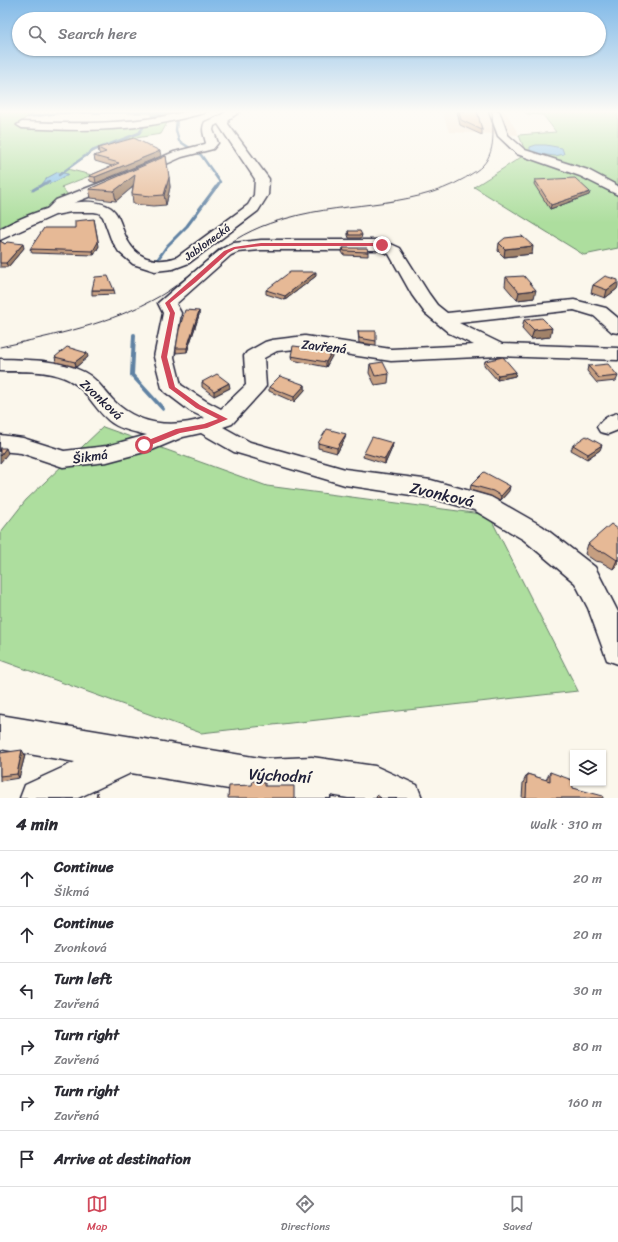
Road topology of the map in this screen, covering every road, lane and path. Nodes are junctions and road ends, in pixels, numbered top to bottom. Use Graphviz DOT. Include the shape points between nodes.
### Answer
graph roads {
  1 [pos="204,148"];
  2 [pos="240,148"];
  3 [pos="517,148"];
  4 [pos="618,191"];
  5 [pos="53,210"];
  6 [pos="0,235"];
  7 [pos="443,320"];
  8 [pos="618,328"];
  9 [pos="499,350"];
  10 [pos="618,354"];
  11 [pos="0,365"];
  12 [pos="215,423"];
  13 [pos="178,431"];
  14 [pos="0,443"];
  15 [pos="618,650"];
  16 [pos="0,732"];
  17 [pos="130,755"];
  18 [pos="312,787"];
  19 [pos="38,798"];
  20 [pos="404,798"];
  1 -- 5 [label="street, Jablonecká" via="178,154 61,203"];
  2 -- 5 [label="main road, Jablonecká" via="262,179 261,195 253,208 174,264 158,266 137,260 119,239 110,215 105,210 80,207"];
  3 -- 4 [label="street" via="521,152 584,173"];
  5 -- 6 [label="main road"];
  7 -- 8 [label="street" via="574,305 600,312"];
  7 -- 9 [label="street, Zavřená" via="455,329"];
  7 -- 12 [label="street, Zavřená" via="421,295 395,250 387,246 269,245 234,248 167,303 172,313 164,357 172,388 198,406"];
  9 -- 10 [label="street, Zavřená"];
  9 -- 12 [label="street, Zavřená" via="391,355 305,342 272,346 254,356 256,386"];
  11 -- 13 [label="street, Zvonková" via="43,366 64,370 92,386 105,404 122,420 146,428"];
  12 -- 13 [label="street, Zvonková"];
  12 -- 15 [label="street, Zvonková" via="242,447 345,477 432,489 482,503 533,533 585,575 602,608"];
  13 -- 14 [label="street, Šikmá" via="144,445 107,454 63,459 23,446"];
  16 -- 17 [label="street, Východní"];
  17 -- 18 [label="street, Východní"];
  17 -- 19 [label="street"];
  18 -- 20 [label="street, Východní" via="375,784"];
}
